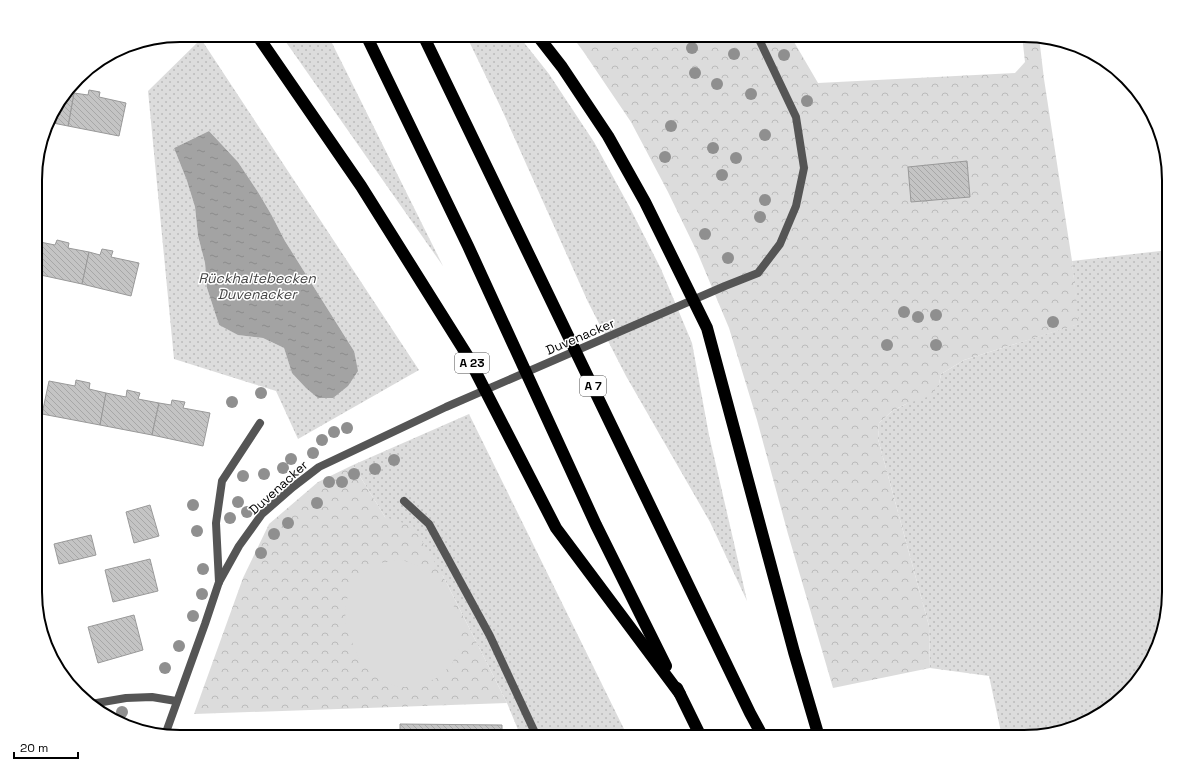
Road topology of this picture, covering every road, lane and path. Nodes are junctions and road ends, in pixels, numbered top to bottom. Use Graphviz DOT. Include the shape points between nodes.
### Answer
graph roads {
  1 [pos="261,42"];
  2 [pos="369,42"];
  3 [pos="426,42"];
  4 [pos="542,42"];
  5 [pos="760,42"];
  6 [pos="260,423"];
  7 [pos="404,501"];
  8 [pos="219,582"];
  9 [pos="680,694"];
  10 [pos="176,701"];
  11 [pos="98,703"];
  12 [pos="167,729"];
  13 [pos="534,730"];
  14 [pos="698,730"];
  15 [pos="759,730"];
  16 [pos="817,730"];
  1 -- 9 [label="highway, A 23" via="361,186 467,355 556,528"];
  2 -- 9 [label="highway" via="468,246 596,526"];
  3 -- 15 [label="highway, A 7"];
  4 -- 16 [label="highway" via="608,136 645,202 707,328"];
  5 -- 8 [label="street, Duvenacker" via="796,117 804,168 796,206 780,244 758,273 446,407 319,468 262,514 239,546"];
  6 -- 8 [label="street, Duvenacker" via="222,481 216,523"];
  7 -- 13 [label="street" via="429,524 490,636"];
  8 -- 10 [label="street, Duvenacker"];
  9 -- 14 [label="highway"];
  10 -- 11 [label="street" via="152,697"];
  10 -- 12 [label="street, Duvenacker"];
}
